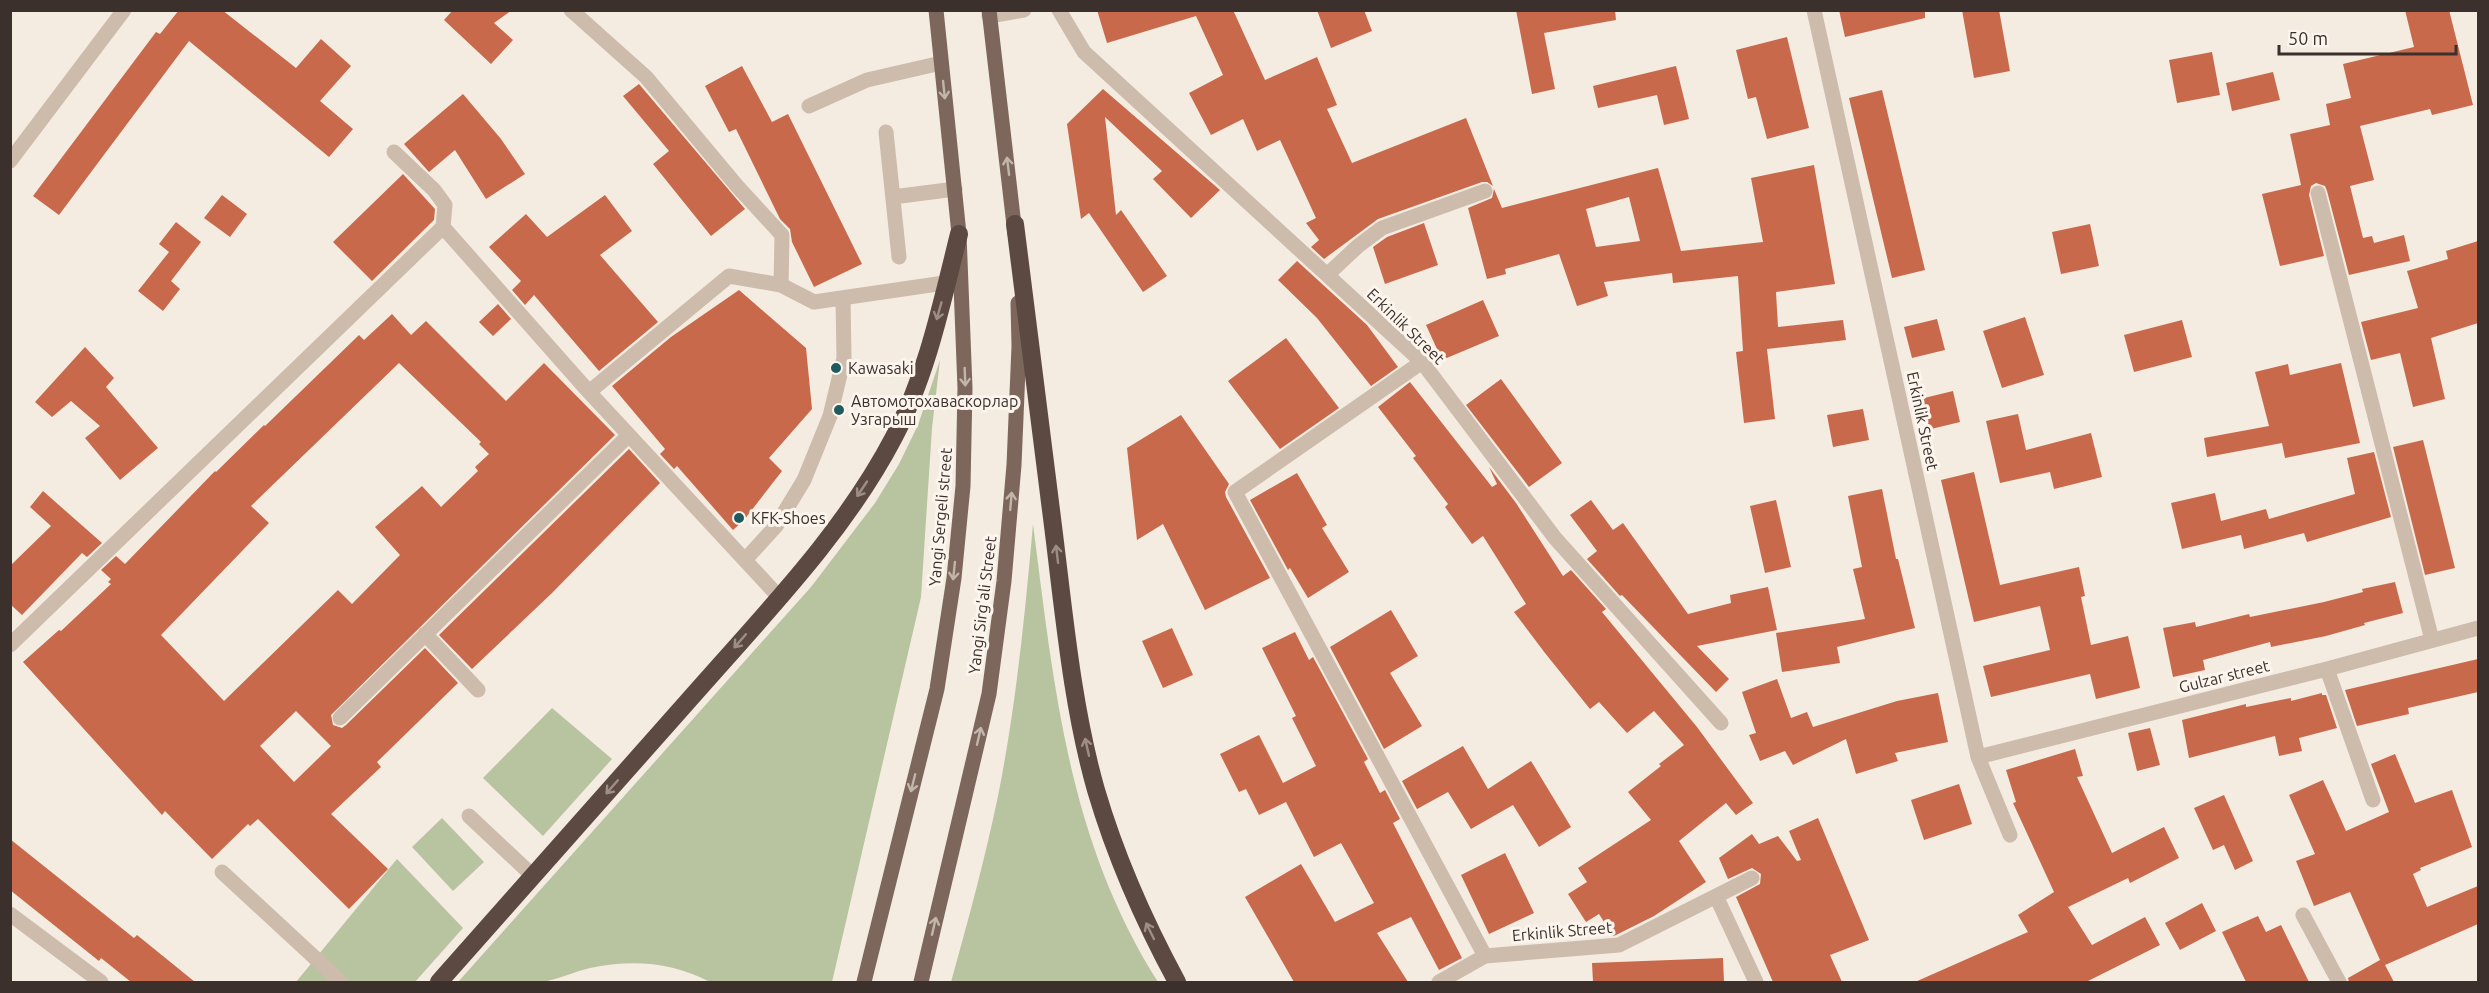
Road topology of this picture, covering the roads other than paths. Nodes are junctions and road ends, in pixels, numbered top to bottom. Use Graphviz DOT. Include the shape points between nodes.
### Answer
graph roads {
  1 [pos="124,10"];
  2 [pos="571,10"];
  3 [pos="936,10"];
  4 [pos="1024,10"];
  5 [pos="1059,10"];
  6 [pos="1814,10"];
  7 [pos="989,13"];
  8 [pos="941,63"];
  9 [pos="809,106"];
  10 [pos="886,132"];
  11 [pos="394,152"];
  12 [pos="10,161"];
  13 [pos="955,189"];
  14 [pos="1485,191"];
  15 [pos="2318,193"];
  16 [pos="893,197"];
  17 [pos="1015,224"];
  18 [pos="443,227"];
  19 [pos="959,234"];
  20 [pos="899,258"];
  21 [pos="1327,275"];
  22 [pos="954,282"];
  23 [pos="781,285"];
  24 [pos="843,298"];
  25 [pos="1422,362"];
  26 [pos="589,392"];
  27 [pos="628,435"];
  28 [pos="745,560"];
  29 [pos="779,597"];
  30 [pos="2478,628"];
  31 [pos="425,634"];
  32 [pos="2432,640"];
  33 [pos="10,645"];
  34 [pos="2327,669"];
  35 [pos="478,690"];
  36 [pos="340,718"];
  37 [pos="1721,723"];
  38 [pos="1977,757"];
  39 [pos="2373,800"];
  40 [pos="469,816"];
  41 [pos="2010,835"];
  42 [pos="222,872"];
  43 [pos="533,876"];
  44 [pos="1752,878"];
  45 [pos="1716,896"];
  46 [pos="10,914"];
  47 [pos="2303,915"];
  48 [pos="1485,956"];
  49 [pos="101,982"];
  50 [pos="341,982"];
  51 [pos="440,982"];
  52 [pos="864,982"];
  53 [pos="921,982"];
  54 [pos="1177,982"];
  55 [pos="1439,982"];
  56 [pos="1756,982"];
  57 [pos="2339,982"];
  1 -- 12 [label="street"];
  2 -- 23 [label="street" via="646,77 782,235"];
  3 -- 8 [label="main road"];
  4 -- 7 [label="street"];
  5 -- 21 [label="street, Erkinlik Street" via="1084,52"];
  6 -- 38 [label="street, Erkinlik Street"];
  17 -- 7 [label="main road, one-way"];
  8 -- 9 [label="street" via="867,80"];
  8 -- 13 [label="main road, one-way"];
  10 -- 16 [label="street"];
  11 -- 18 [label="street" via="445,205"];
  13 -- 16 [label="street"];
  13 -- 19 [label="main road"];
  14 -- 21 [label="street" via="1382,228"];
  15 -- 32 [label="street"];
  16 -- 20 [label="street"];
  53 -- 17 [label="main road, Yangi Sirg'ali Street, one-way" via="989,694 1004,581 1019,346"];
  54 -- 17 [label="highway, one-way" via="1123,871 1096,789 1084,736 1061,590"];
  18 -- 26 [label="street"];
  18 -- 33 [label="street"];
  19 -- 22 [label="highway"];
  21 -- 25 [label="street, Erkinlik Street"];
  22 -- 24 [label="street"];
  22 -- 29 [label="highway, one-way" via="895,437 848,510"];
  22 -- 52 [label="main road, Yangi Sergeli street, one-way" via="965,388 963,476 954,578 937,689"];
  23 -- 24 [label="street" via="814,302"];
  23 -- 26 [label="street" via="729,276"];
  24 -- 28 [label="street" via="844,358 830,416 804,480 776,526"];
  25 -- 37 [label="street, Erkinlik Street" via="1555,538"];
  25 -- 48 [label="street" via="1235,492"];
  26 -- 27 [label="street"];
  27 -- 28 [label="street"];
  27 -- 31 [label="street"];
  28 -- 29 [label="street"];
  29 -- 43 [label="highway, one-way"];
  30 -- 32 [label="street, Gulzar street"];
  31 -- 35 [label="street"];
  31 -- 36 [label="street"];
  32 -- 34 [label="street, Gulzar street"];
  34 -- 38 [label="street, Gulzar street"];
  34 -- 39 [label="street"];
  38 -- 41 [label="street, Erkinlik Street"];
  40 -- 43 [label="street"];
  42 -- 50 [label="street"];
  43 -- 51 [label="highway"];
  44 -- 45 [label="street, Erkinlik Street"];
  45 -- 48 [label="street, Erkinlik Street" via="1619,945"];
  45 -- 56 [label="street"];
  46 -- 49 [label="street"];
  47 -- 57 [label="street"];
  48 -- 55 [label="street, Erkinlik Street"];
}
